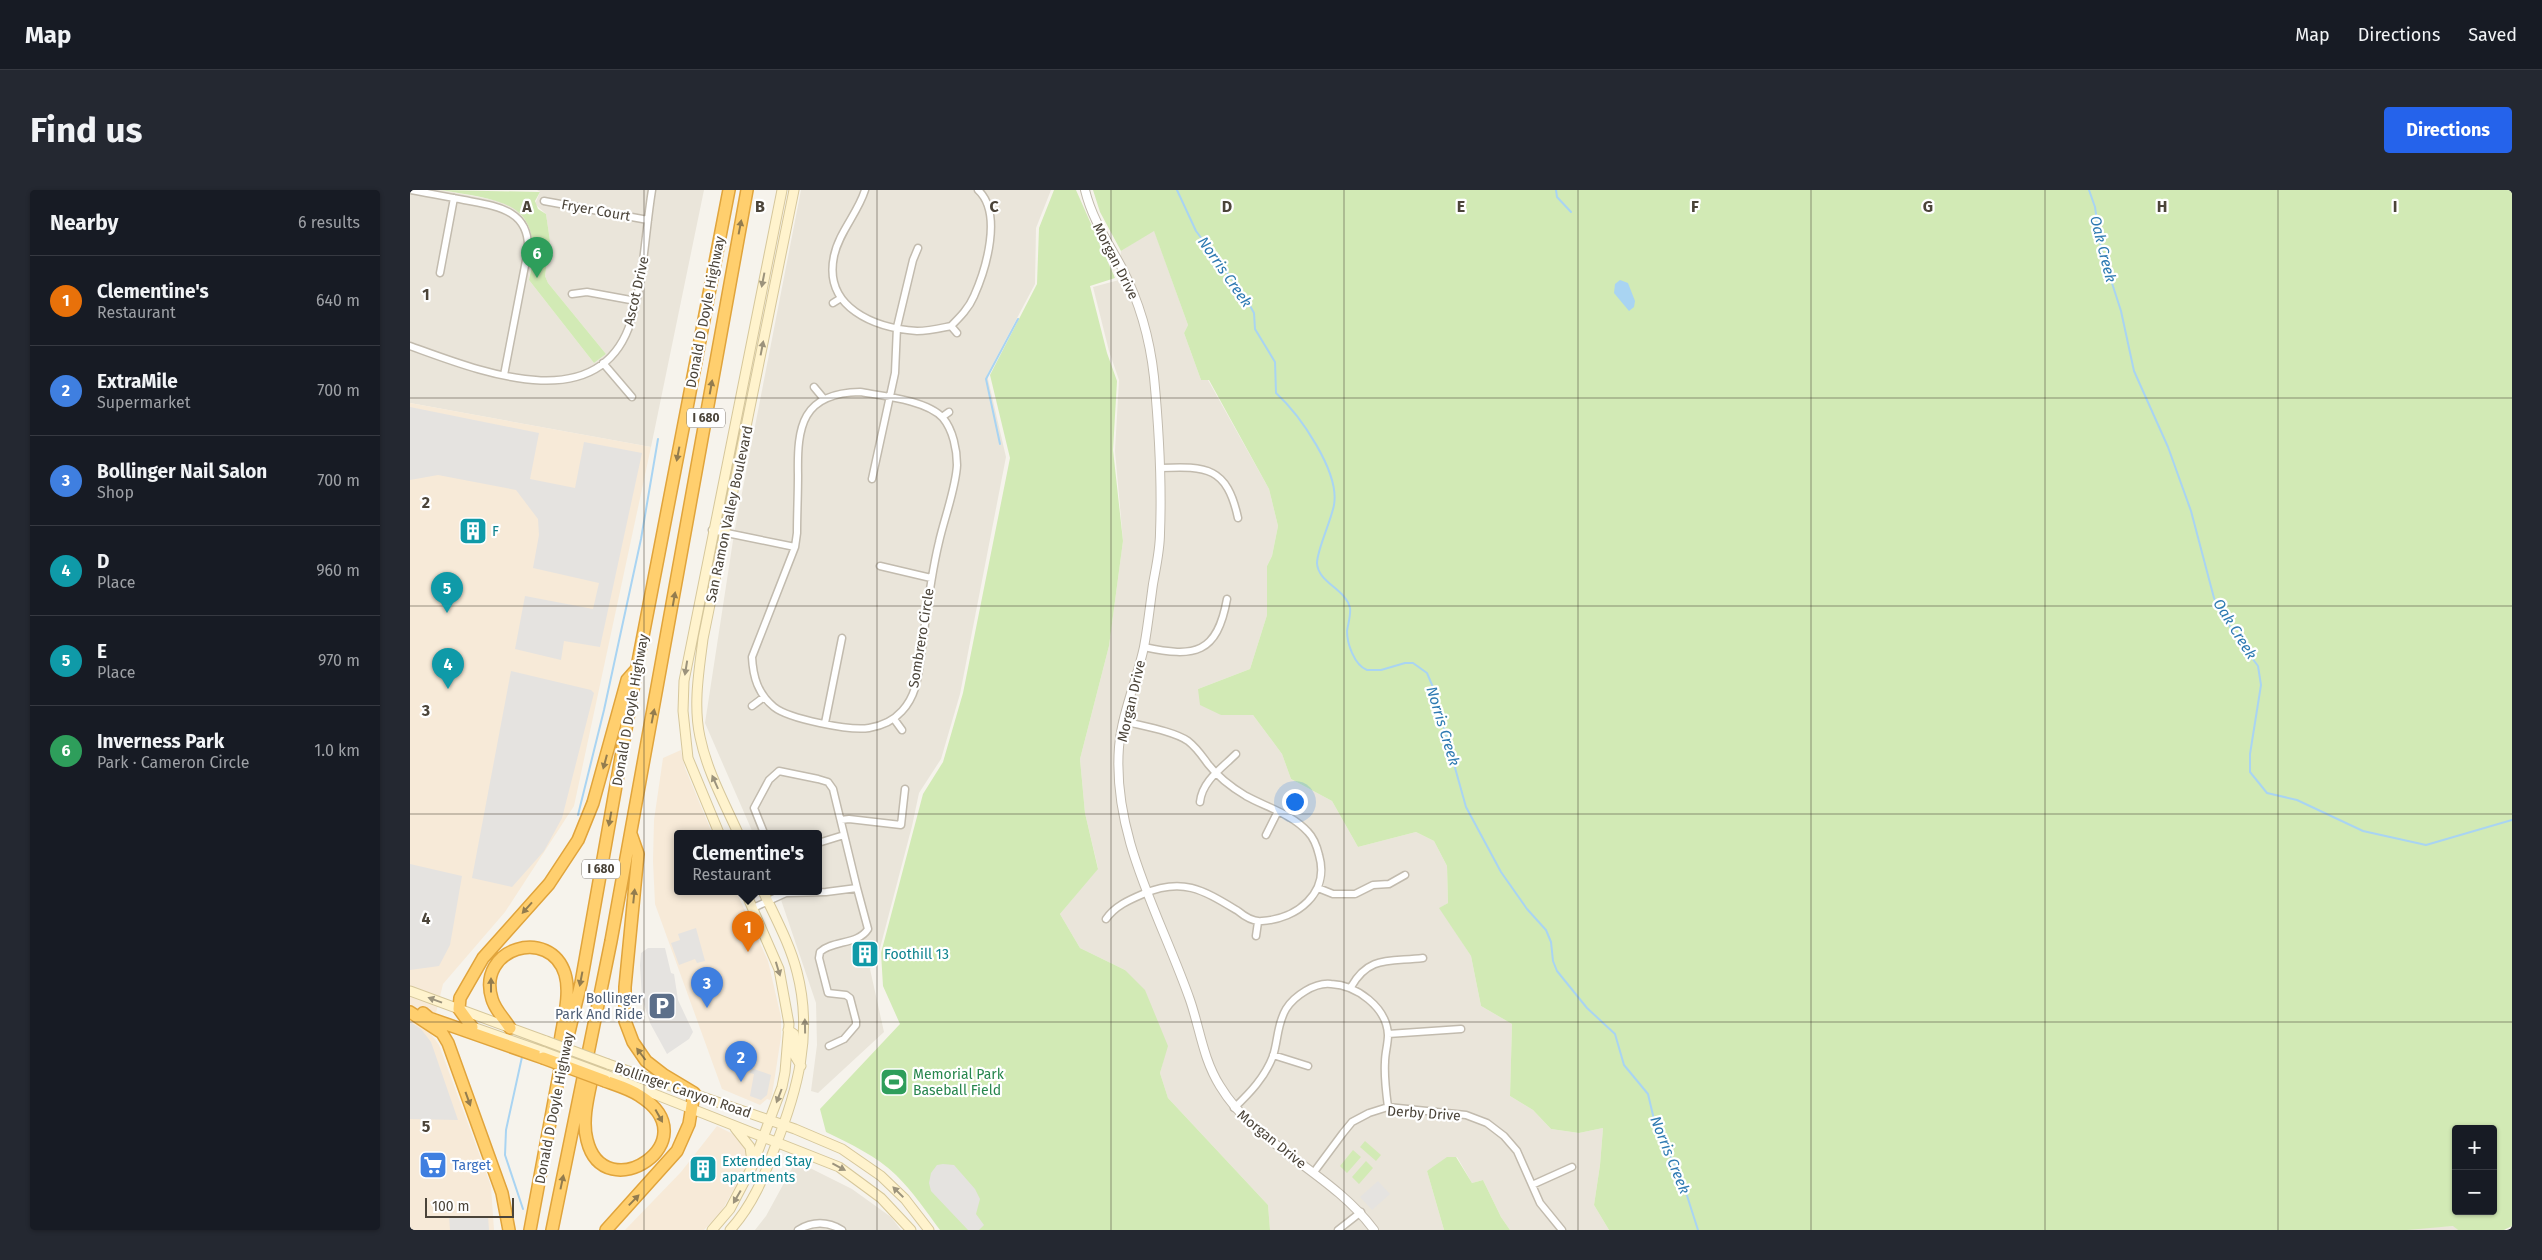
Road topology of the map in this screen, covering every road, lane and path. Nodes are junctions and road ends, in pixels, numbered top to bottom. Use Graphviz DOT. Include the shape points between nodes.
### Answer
graph roads {
  1 [pos="411,190"];
  2 [pos="652,190"];
  3 [pos="729,190"];
  4 [pos="747,190"];
  5 [pos="782,190"];
  6 [pos="794,190"];
  7 [pos="865,190"];
  8 [pos="1085,190"];
  9 [pos="981,191"];
  10 [pos="454,198"];
  11 [pos="544,201"];
  12 [pos="648,220"];
  13 [pos="918,248"];
  14 [pos="440,273"];
  15 [pos="572,294"];
  16 [pos="841,298"];
  17 [pos="636,301"];
  18 [pos="833,303"];
  19 [pos="952,326"];
  20 [pos="897,327"];
  21 [pos="957,333"];
  22 [pos="410,346"];
  23 [pos="603,363"];
  24 [pos="504,375"];
  25 [pos="814,387"];
  26 [pos="632,397"];
  27 [pos="890,398"];
  28 [pos="824,399"];
  29 [pos="948,412"];
  30 [pos="942,417"];
  31 [pos="1160,468"];
  32 [pos="872,479"];
  33 [pos="1238,518"];
  34 [pos="712,530"];
  35 [pos="725,533"];
  36 [pos="795,547"];
  37 [pos="880,566"];
  38 [pos="930,578"];
  39 [pos="1227,599"];
  40 [pos="842,638"];
  41 [pos="1144,647"];
  42 [pos="637,667"];
  43 [pos="764,697"];
  44 [pos="752,706"];
  45 [pos="894,718"];
  46 [pos="1124,720"];
  47 [pos="825,723"];
  48 [pos="902,730"];
  49 [pos="1236,754"];
  50 [pos="1217,774"];
  51 [pos="905,789"];
  52 [pos="1200,802"];
  53 [pos="1277,813"];
  54 [pos="841,820"];
  55 [pos="718,830"];
  56 [pos="737,830"];
  57 [pos="763,830"];
  58 [pos="631,832"];
  59 [pos="844,835"];
  60 [pos="1266,835"];
  61 [pos="822,842"];
  62 [pos="1406,875"];
  63 [pos="857,888"];
  64 [pos="1318,888"];
  65 [pos="822,892"];
  66 [pos="1148,892"];
  67 [pos="747,895"];
  68 [pos="766,895"];
  69 [pos="782,895"];
  70 [pos="768,901"];
  71 [pos="753,908"];
  72 [pos="1106,919"];
  73 [pos="1258,922"];
  74 [pos="1256,936"];
  75 [pos="1423,958"];
  76 [pos="1351,987"];
  77 [pos="410,992"];
  78 [pos="413,1010"];
  79 [pos="459,1010"];
  80 [pos="472,1027"];
  81 [pos="510,1028"];
  82 [pos="1461,1029"];
  83 [pos="788,1030"];
  84 [pos="1388,1034"];
  85 [pos="593,1037"];
  86 [pos="828,1046"];
  87 [pos="544,1055"];
  88 [pos="1273,1055"];
  89 [pos="800,1066"];
  90 [pos="1308,1066"];
  91 [pos="560,1069"];
  92 [pos="606,1078"];
  93 [pos="694,1093"];
  94 [pos="1234,1108"];
  95 [pos="1388,1108"];
  96 [pos="692,1110"];
  97 [pos="770,1120"];
  98 [pos="784,1125"];
  99 [pos="735,1128"];
  100 [pos="763,1136"];
  101 [pos="777,1142"];
  102 [pos="752,1167"];
  103 [pos="1572,1167"];
  104 [pos="1314,1172"];
  105 [pos="1532,1185"];
  106 [pos="1361,1212"];
  107 [pos="509,1230"];
  108 [pos="530,1230"];
  109 [pos="552,1230"];
  110 [pos="606,1230"];
  111 [pos="712,1230"];
  112 [pos="730,1230"];
  113 [pos="798,1230"];
  114 [pos="842,1230"];
  115 [pos="911,1230"];
  116 [pos="929,1230"];
  117 [pos="1338,1230"];
  118 [pos="1374,1230"];
  119 [pos="1562,1230"];
  1 -- 10 [label="street"];
  2 -- 12 [label="street, Ascot Drive"];
  3 -- 42 [label="highway, Donald D Doyle Highway / I 680, one-way"];
  58 -- 4 [label="highway, Donald D Doyle Highway / I 680, one-way"];
  5 -- 34 [label="main road, San Ramon Valley Boulevard, one-way"];
  35 -- 6 [label="main road, San Ramon Valley Boulevard, one-way"];
  7 -- 16 [label="street" via="834,254 834,278"];
  8 -- 31 [label="street, Morgan Drive" via="1095,221 1136,298 1145,329 1154,375"];
  9 -- 19 [label="street" via="991,223 991,245 974,296"];
  10 -- 14 [label="street"];
  10 -- 24 [label="street" via="505,209 518,219 526,232 528,250"];
  11 -- 12 [label="street, Fryer Court"];
  12 -- 17 [label="street, Ascot Drive"];
  13 -- 20 [label="street"];
  15 -- 17 [label="street" via="587,292"];
  16 -- 18 [label="street"];
  16 -- 20 [label="street" via="863,318"];
  17 -- 23 [label="street, Ascot Drive" via="622,341"];
  19 -- 20 [label="street" via="918,331"];
  19 -- 21 [label="street"];
  20 -- 27 [label="street" via="895,373"];
  22 -- 24 [label="street, Ascot Drive"];
  23 -- 24 [label="street, Ascot Drive" via="584,374 557,381"];
  23 -- 26 [label="street"];
  25 -- 28 [label="street"];
  27 -- 28 [label="street" via="860,392"];
  27 -- 30 [label="street" via="921,406"];
  27 -- 32 [label="street"];
  28 -- 36 [label="street, Sombrero Circle" via="814,407 800,430 797,445"];
  29 -- 30 [label="street"];
  30 -- 38 [label="street, Sombrero Circle" via="954,440 957,466"];
  31 -- 33 [label="street" via="1202,468 1218,476 1228,487"];
  31 -- 41 [label="street, Morgan Drive" via="1160,536"];
  34 -- 35 [label="street"];
  34 -- 55 [label="main road, San Ramon Valley Boulevard, one-way" via="684,681 683,711 688,758"];
  35 -- 36 [label="street"];
  56 -- 35 [label="main road, San Ramon Valley Boulevard, one-way" via="706,762 698,723 697,683 703,639"];
  36 -- 43 [label="street, Sombrero Circle" via="752,657 756,686"];
  37 -- 38 [label="street"];
  38 -- 45 [label="street, Sombrero Circle" via="916,688 903,711"];
  39 -- 41 [label="street" via="1217,636 1206,646 1170,653"];
  40 -- 47 [label="street"];
  41 -- 46 [label="street, Morgan Drive"];
  42 -- 79 [label="highway, one-way" via="627,680 593,803 578,840 549,884 483,958 460,998"];
  42 -- 91 [label="highway, Donald D Doyle Highway / I 680, one-way" via="580,983"];
  43 -- 44 [label="street"];
  43 -- 47 [label="street, Sombrero Circle" via="784,714"];
  45 -- 47 [label="street, Sombrero Circle" via="867,729"];
  45 -- 48 [label="street"];
  46 -- 50 [label="street" via="1186,740"];
  46 -- 66 [label="street, Morgan Drive" via="1120,746 1120,796 1126,832"];
  49 -- 50 [label="street"];
  50 -- 52 [label="street" via="1203,788"];
  50 -- 53 [label="street" via="1234,789"];
  51 -- 54 [label="street" via="901,825"];
  53 -- 60 [label="street"];
  53 -- 64 [label="street" via="1300,824 1310,833 1322,864"];
  54 -- 57 [label="street" via="828,782 779,771 769,780 754,808"];
  54 -- 59 [label="street"];
  58 -- 85 [label="highway, Donald D Doyle Highway / I 680"];
  93 -- 58 [label="highway, one-way" via="646,1061 633,1042 625,1021 625,987 638,854"];
  59 -- 61 [label="street"];
  59 -- 63 [label="street"];
  62 -- 64 [label="street" via="1389,884 1373,885 1349,895 1333,894"];
  63 -- 65 [label="street"];
  63 -- 86 [label="street" via="868,929 860,938 833,944 820,952 828,993 850,998 856,1021 844,1039"];
  64 -- 73 [label="street" via="1298,911 1286,918"];
  66 -- 72 [label="street" via="1112,910"];
  66 -- 73 [label="street" via="1173,885 1189,887 1215,896"];
  66 -- 94 [label="street, Morgan Drive" via="1190,1000 1202,1050"];
  67 -- 71 [label="main road"];
  68 -- 70 [label="main road"];
  69 -- 70 [label="street"];
  70 -- 71 [label="street"];
  89 -- 70 [label="main road, one-way" via="805,1030 797,971"];
  71 -- 83 [label="main road, one-way" via="779,970"];
  73 -- 74 [label="street"];
  75 -- 76 [label="street" via="1371,964"];
  76 -- 84 [label="street" via="1364,994 1376,1008"];
  76 -- 88 [label="street" via="1327,983 1299,996 1282,1018"];
  79 -- 77 [label="main road, Bollinger Canyon Road, one-way"];
  78 -- 80 [label="main road"];
  78 -- 87 [label="highway"];
  78 -- 107 [label="highway, one-way" via="442,1033 448,1043 499,1184"];
  79 -- 80 [label="highway"];
  79 -- 81 [label="main road, Bollinger Canyon Road"];
  80 -- 87 [label="main road"];
  81 -- 91 [label="highway, one-way" via="491,996 493,968 498,960 513,950 534,947 543,950 560,964 566,983 558,1060"];
  81 -- 93 [label="main road, Bollinger Canyon Road, bridge"];
  82 -- 84 [label="street"];
  83 -- 89 [label="main road" via="794,1034 795,1056"];
  83 -- 97 [label="main road, one-way" via="782,1087"];
  84 -- 95 [label="street" via="1384,1064"];
  92 -- 85 [label="highway, one-way" via="640,1095 651,1104 663,1123 664,1132 658,1151 652,1159 636,1168 616,1169 606,1165 592,1152 587,1142 586,1122 597,1046"];
  109 -- 85 [label="highway, Donald D Doyle Highway / I 680, one-way"];
  87 -- 92 [label="highway, bridge"];
  88 -- 90 [label="street"];
  88 -- 94 [label="street" via="1252,1090"];
  89 -- 98 [label="main road" via="799,1080"];
  91 -- 108 [label="highway, Donald D Doyle Highway / I 680"];
  92 -- 96 [label="main road, Bollinger Canyon Road"];
  93 -- 96 [label="highway"];
  93 -- 97 [label="main road, Bollinger Canyon Road"];
  94 -- 104 [label="street, Morgan Drive"];
  95 -- 104 [label="street, Derby Drive" via="1368,1113 1352,1122"];
  95 -- 105 [label="street, Derby Drive" via="1466,1115 1486,1123 1517,1151"];
  96 -- 99 [label="main road, Bollinger Canyon Road"];
  110 -- 96 [label="highway, one-way" via="674,1156 682,1143"];
  97 -- 98 [label="main road, Bollinger Canyon Road"];
  97 -- 100 [label="main road"];
  98 -- 101 [label="main road"];
  116 -- 98 [label="main road, Bollinger Canyon Road, one-way" via="905,1199 872,1168 842,1149"];
  99 -- 100 [label="main road, Bollinger Canyon Road"];
  99 -- 102 [label="main road" via="750,1147"];
  100 -- 101 [label="main road, Bollinger Canyon Road"];
  100 -- 102 [label="main road"];
  101 -- 112 [label="main road" via="761,1184"];
  101 -- 115 [label="main road, Bollinger Canyon Road, one-way" via="828,1162 853,1176 882,1198"];
  102 -- 111 [label="main road, one-way" via="730,1209"];
  103 -- 105 [label="street"];
  104 -- 106 [label="street, Morgan Drive"];
  105 -- 119 [label="street, Derby Drive" via="1540,1203"];
  106 -- 117 [label="street"];
  106 -- 118 [label="street, Morgan Drive"];
  113 -- 114 [label="street" via="818,1223"];
}
